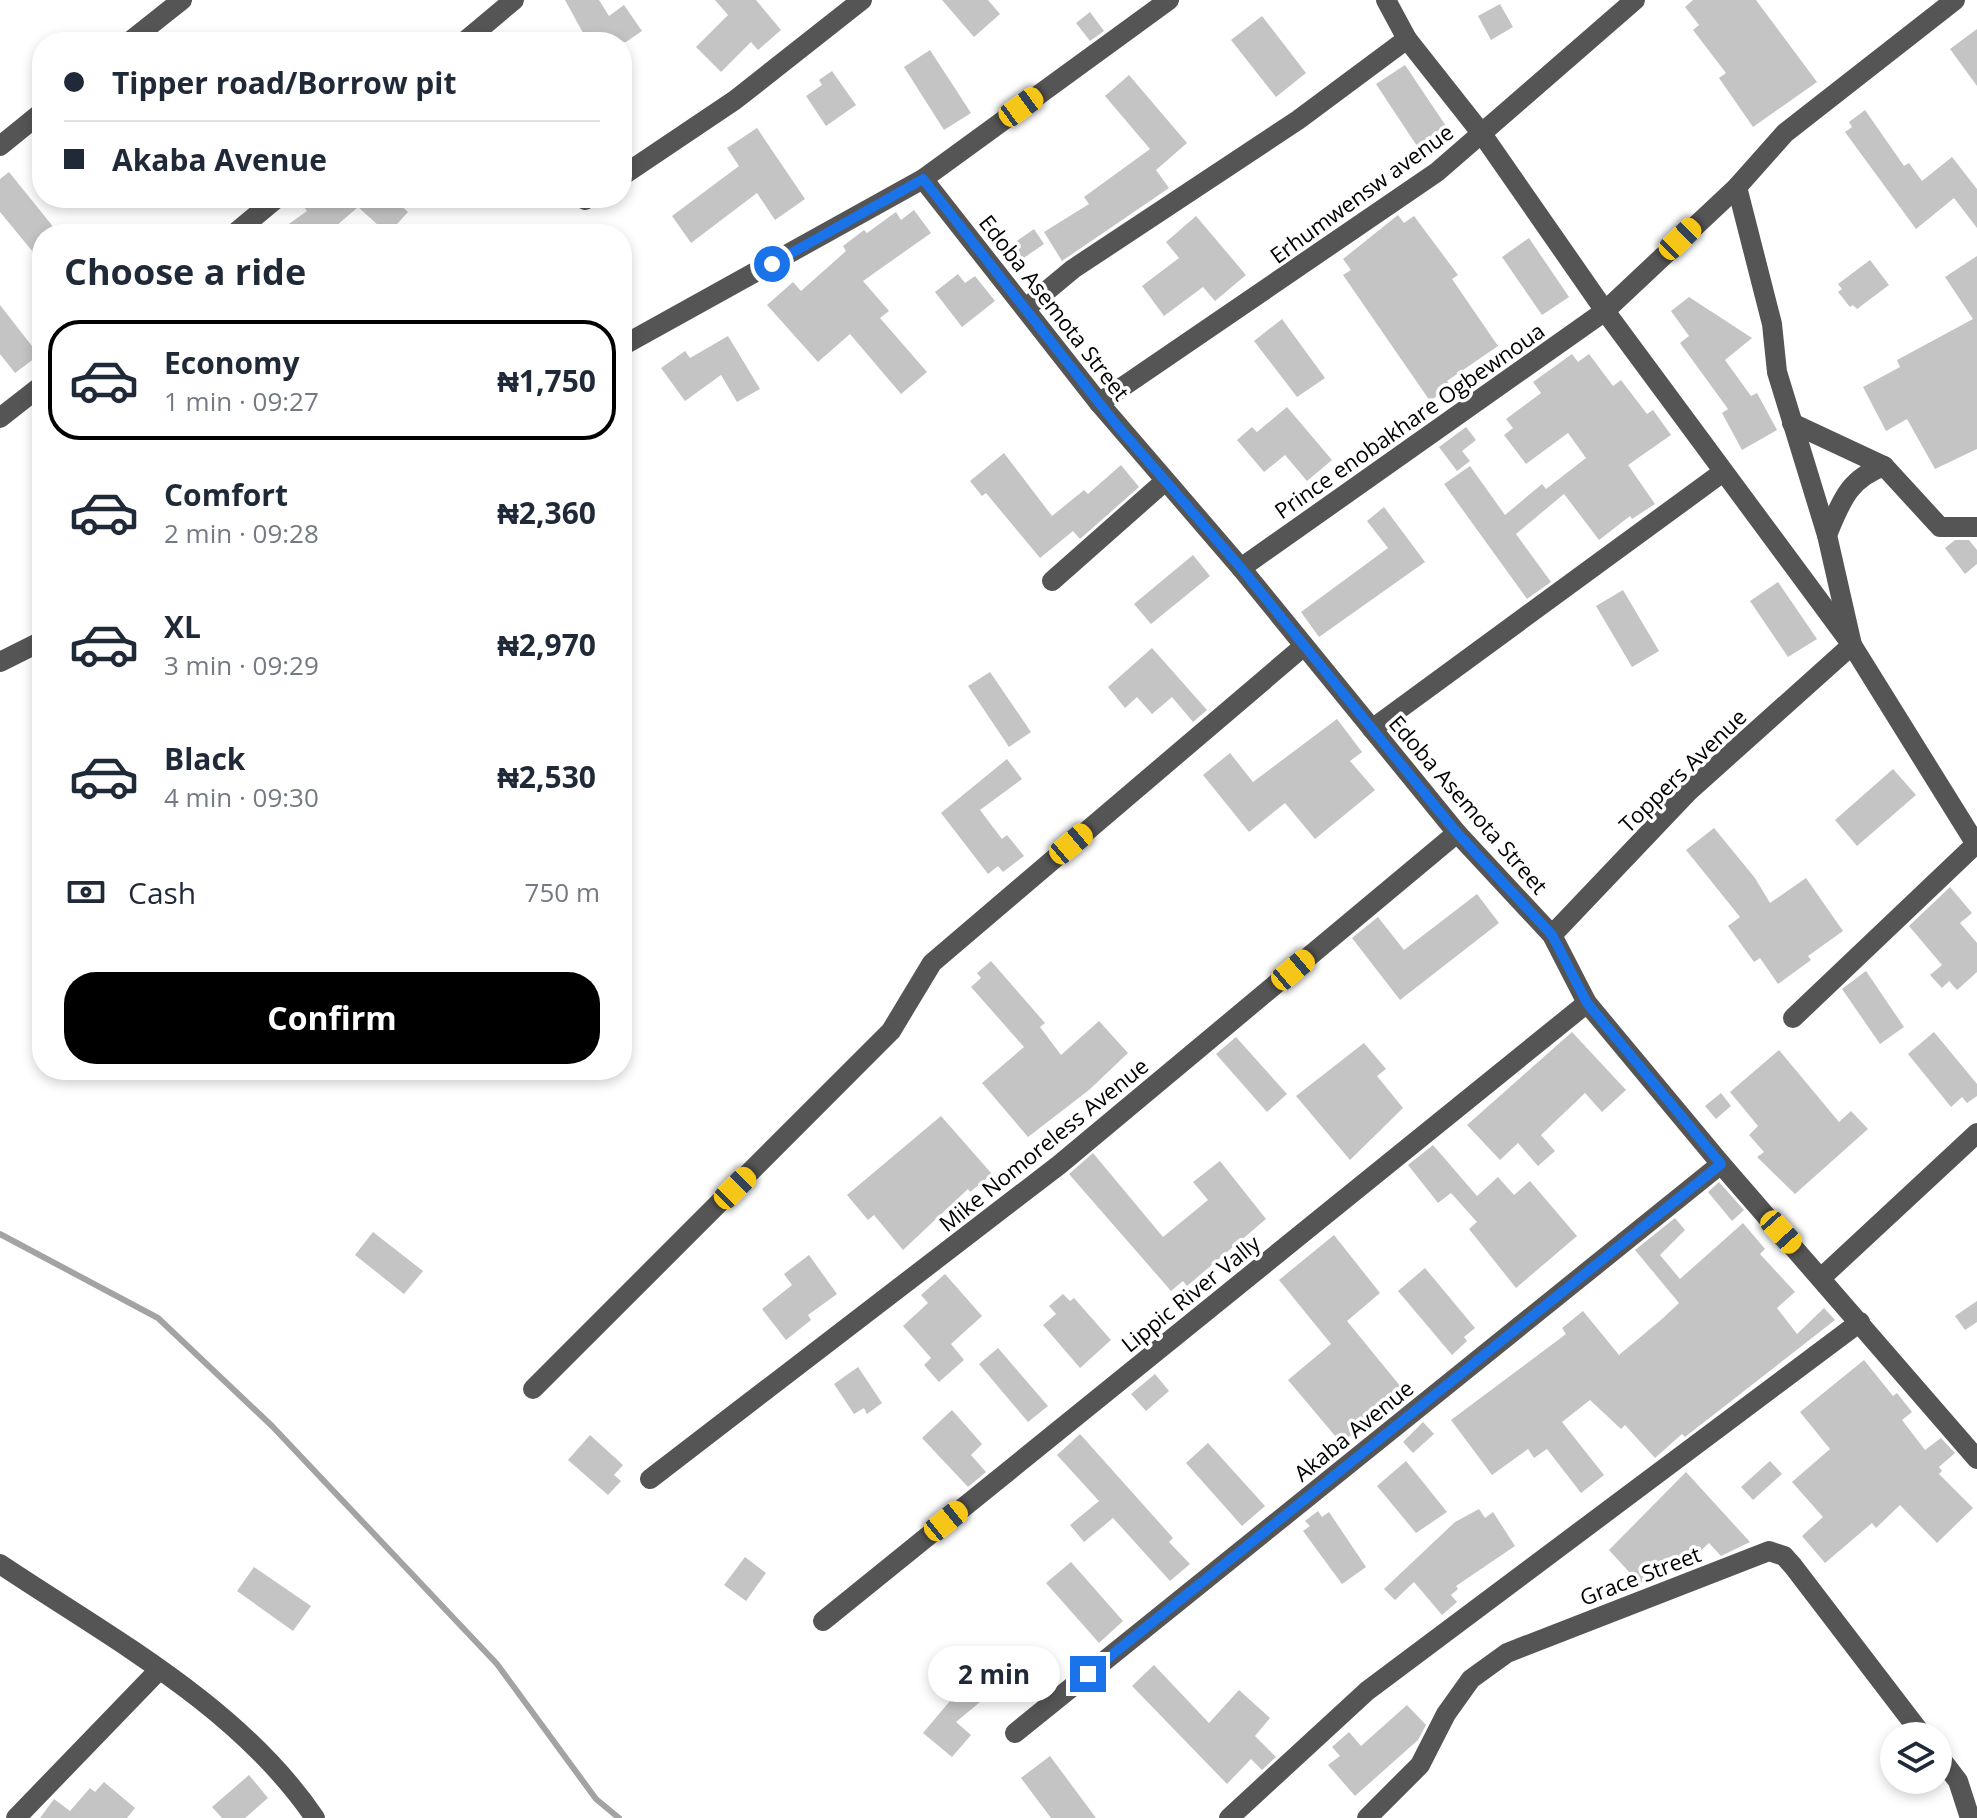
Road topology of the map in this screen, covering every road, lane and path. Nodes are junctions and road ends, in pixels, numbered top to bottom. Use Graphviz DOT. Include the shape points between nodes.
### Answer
graph roads {
  1 [pos="182,0"];
  2 [pos="514,0"];
  3 [pos="862,0"];
  4 [pos="1169,0"];
  5 [pos="1386,0"];
  6 [pos="1635,0"];
  7 [pos="1955,0"];
  8 [pos="142,32"];
  9 [pos="476,32"];
  10 [pos="1407,39"];
  11 [pos="32,120"];
  12 [pos="1482,134"];
  13 [pos="0,146"];
  14 [pos="632,169"];
  15 [pos="923,179"];
  16 [pos="1737,187"];
  17 [pos="265,208"];
  18 [pos="246,224"];
  19 [pos="1026,308"];
  20 [pos="1605,311"];
  21 [pos="632,340"];
  22 [pos="32,393"];
  23 [pos="1099,403"];
  24 [pos="0,418"];
  25 [pos="1792,423"];
  26 [pos="1884,466"];
  27 [pos="1723,472"];
  28 [pos="1164,482"];
  29 [pos="1977,527"];
  30 [pos="1827,535"];
  31 [pos="1241,568"];
  32 [pos="1052,581"];
  33 [pos="1852,645"];
  34 [pos="32,646"];
  35 [pos="1304,646"];
  36 [pos="0,662"];
  37 [pos="1372,729"];
  38 [pos="1457,833"];
  39 [pos="1976,845"];
  40 [pos="1552,935"];
  41 [pos="1587,1003"];
  42 [pos="1793,1018"];
  43 [pos="1977,1133"];
  44 [pos="1721,1164"];
  45 [pos="1821,1278"];
  46 [pos="1860,1322"];
  47 [pos="533,1389"];
  48 [pos="1969,1434"];
  49 [pos="1977,1459"];
  50 [pos="650,1479"];
  51 [pos="0,1564"];
  52 [pos="823,1621"];
  53 [pos="159,1670"];
  54 [pos="1912,1722"];
  55 [pos="1015,1733"];
  56 [pos="1952,1773"];
  57 [pos="16,1818"];
  58 [pos="315,1818"];
  59 [pos="1229,1818"];
  60 [pos="1367,1818"];
  61 [pos="1970,1818"];
  1 -- 8 [label="street"];
  2 -- 9 [label="street"];
  3 -- 14 [label="street" via="735,100"];
  4 -- 15 [label="street"];
  5 -- 10 [label="street"];
  6 -- 12 [label="street, Erhumwensw avenue"];
  7 -- 16 [label="street, Prince enobakhare Ogbewnoua" via="1785,133"];
  10 -- 12 [label="street"];
  10 -- 19 [label="street" via="1298,120 1073,269"];
  11 -- 13 [label="street"];
  12 -- 20 [label="street"];
  12 -- 23 [label="street, Erhumwensw avenue" via="1437,172"];
  15 -- 19 [label="street, Edoba Asemota Street"];
  15 -- 21 [label="street"];
  16 -- 20 [label="street, Prince enobakhare Ogbewnoua"];
  16 -- 25 [label="street"];
  17 -- 18 [label="street"];
  19 -- 23 [label="street, Edoba Asemota Street"];
  20 -- 27 [label="street"];
  20 -- 31 [label="street, Prince enobakhare Ogbewnoua"];
  22 -- 24 [label="street"];
  23 -- 28 [label="street, Edoba Asemota Street"];
  25 -- 26 [label="street"];
  25 -- 30 [label="street"];
  26 -- 29 [label="street" via="1940,527"];
  26 -- 30 [label="street" via="1861,474 1841,501"];
  27 -- 33 [label="street"];
  27 -- 37 [label="street"];
  28 -- 31 [label="street, Edoba Asemota Street"];
  28 -- 32 [label="street"];
  30 -- 33 [label="street"];
  31 -- 35 [label="street, Edoba Asemota Street"];
  33 -- 39 [label="street"];
  33 -- 40 [label="street, Toppers Avenue" via="1688,792"];
  34 -- 36 [label="street"];
  35 -- 37 [label="street, Edoba Asemota Street"];
  35 -- 47 [label="street" via="932,963 891,1031"];
  37 -- 38 [label="street, Edoba Asemota Street"];
  38 -- 40 [label="street, Edoba Asemota Street"];
  38 -- 50 [label="street, Mike Nomoreless Avenue" via="1059,1165"];
  39 -- 42 [label="street"];
  40 -- 41 [label="street, Edoba Asemota Street"];
  41 -- 44 [label="street, Edoba Asemota Street"];
  41 -- 52 [label="street, Lippic River Vally"];
  43 -- 45 [label="street"];
  44 -- 45 [label="street, Edoba Asemota Street"];
  44 -- 55 [label="street, Akaba Avenue"];
  45 -- 46 [label="street, Edoba Asemota Street"];
  46 -- 48 [label="street, Edoba Asemota Street"];
  46 -- 59 [label="street" via="1367,1691"];
  48 -- 49 [label="street, Edoba Asemota Street"];
  51 -- 53 [label="street"];
  53 -- 57 [label="street"];
  53 -- 58 [label="street" via="223,1719"];
  54 -- 60 [label="street, Grace Street" via="1793,1566 1769,1551 1507,1653 1471,1679 1420,1765"];
  56 -- 61 [label="street"];
}
